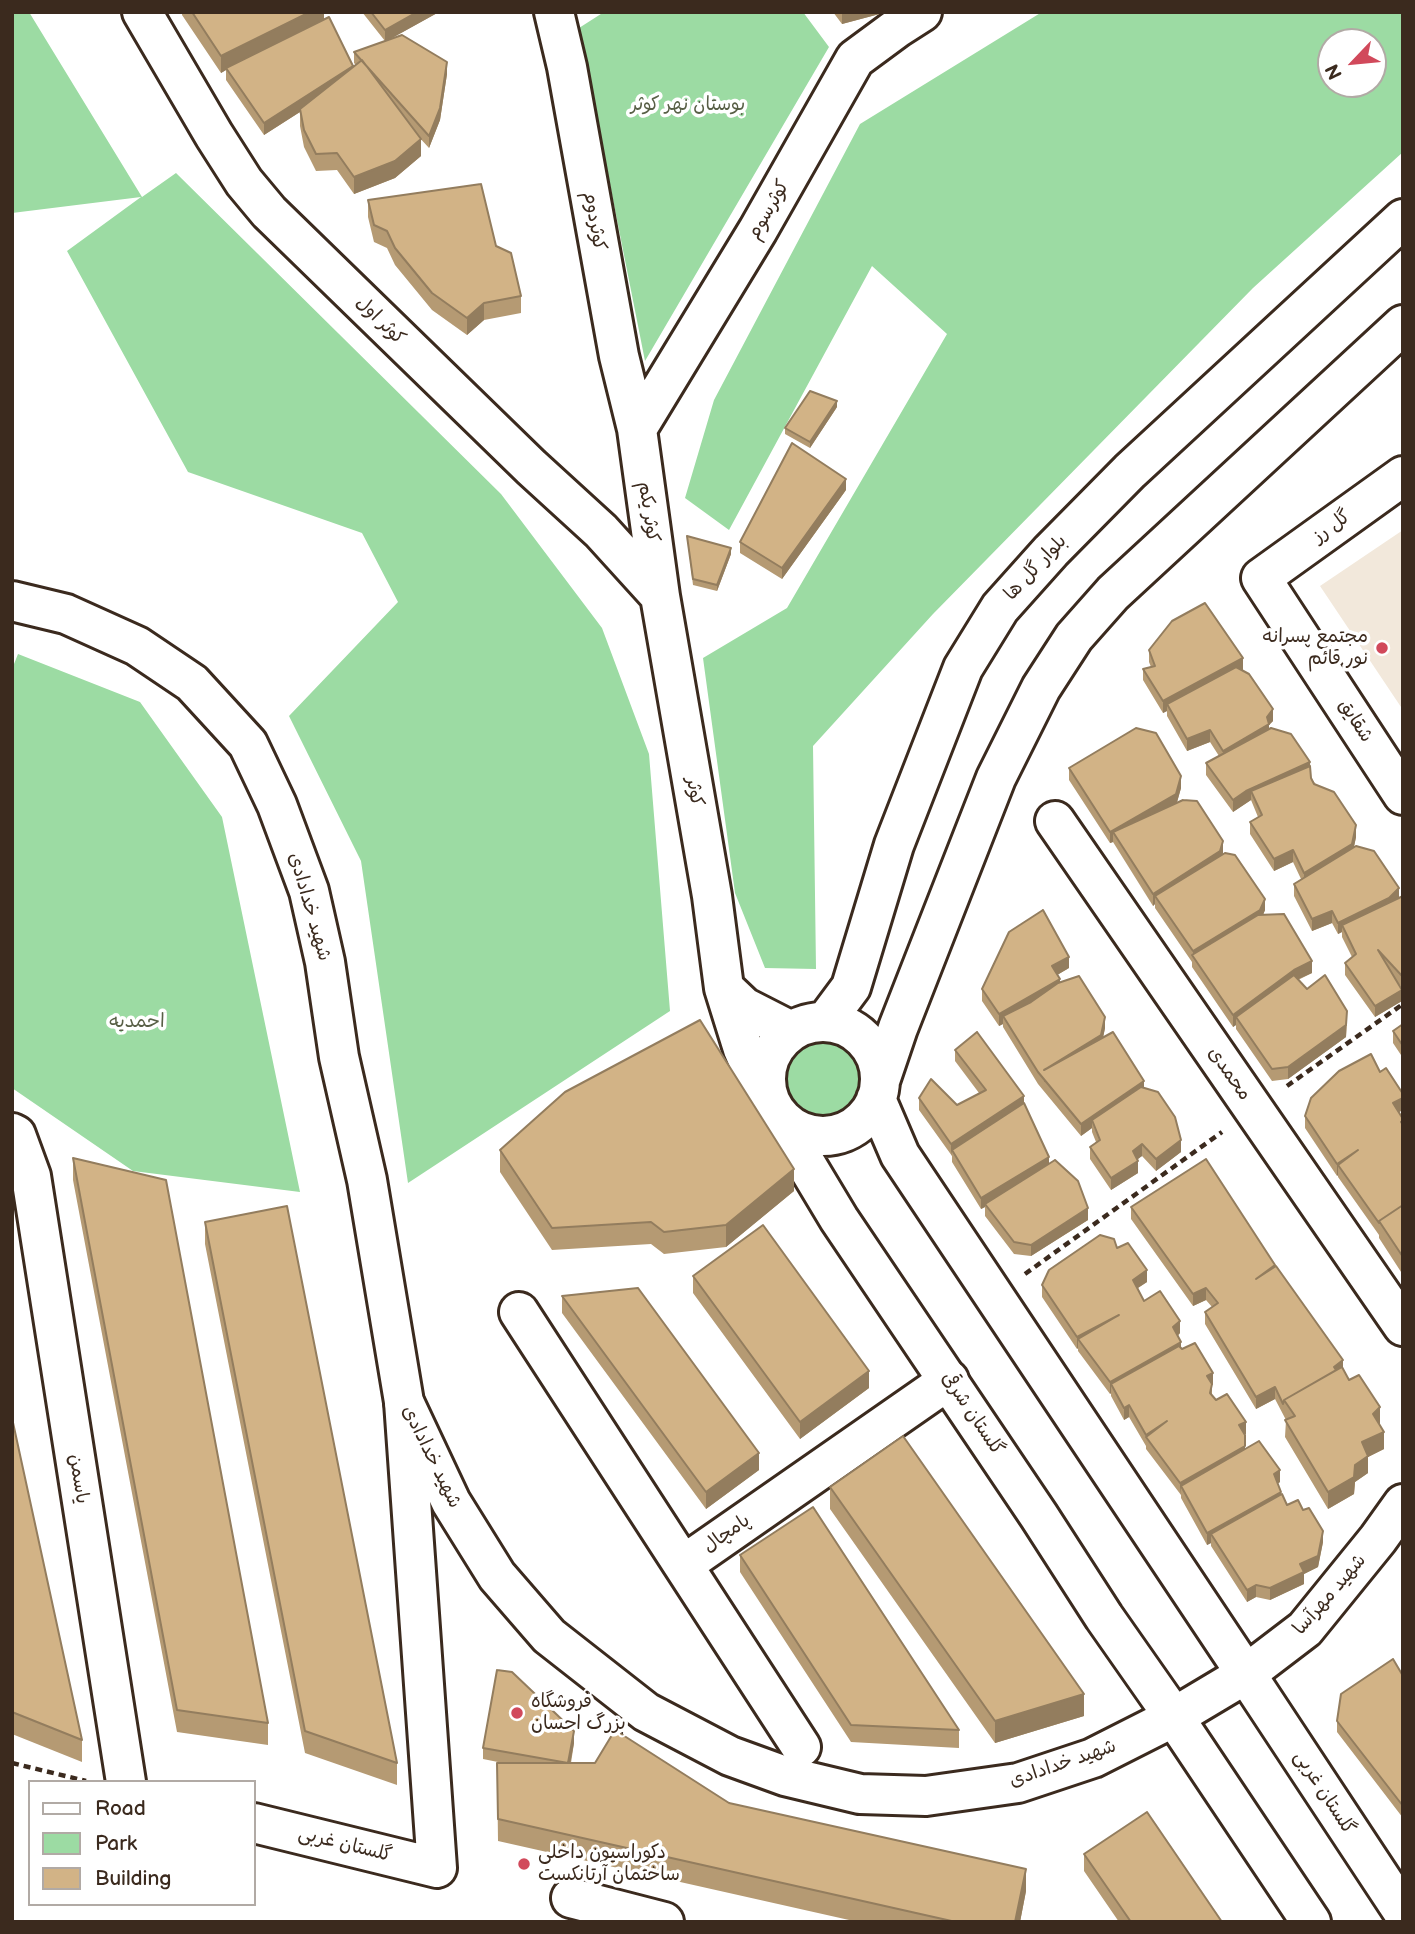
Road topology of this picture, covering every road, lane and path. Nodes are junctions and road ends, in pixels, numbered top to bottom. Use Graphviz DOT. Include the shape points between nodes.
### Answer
graph roads {
  1 [pos="142,12"];
  2 [pos="554,12"];
  3 [pos="922,12"];
  4 [pos="1403,219"];
  5 [pos="1403,325"];
  6 [pos="637,429"];
  7 [pos="1403,476"];
  8 [pos="1261,578"];
  9 [pos="660,596"];
  10 [pos="12,601"];
  11 [pos="1403,795"];
  12 [pos="1055,821"];
  13 [pos="724,988"];
  14 [pos="1403,1004"];
  15 [pos="808,1026"];
  16 [pos="878,1090"];
  17 [pos="773,1109"];
  18 [pos="1254,1110"];
  19 [pos="12,1133"];
  20 [pos="994,1296"];
  21 [pos="519,1312"];
  22 [pos="1403,1326"];
  23 [pos="949,1380"];
  24 [pos="404,1402"];
  25 [pos="1403,1504"];
  26 [pos="683,1565"];
  27 [pos="1246,1674"];
  28 [pos="1174,1717"];
  29 [pos="801,1747"];
  30 [pos="12,1763"];
  31 [pos="81,1780"];
  32 [pos="126,1780"];
  33 [pos="256,1823"];
  34 [pos="571,1898"];
  35 [pos="1403,1912"];
  36 [pos="664,1922"];
  37 [pos="1311,1922"];
  1 -- 9 [label="street, کوثر اول" via="214,135 269,212 601,531"];
  2 -- 6 [label="street, کوثردوم"];
  3 -- 6 [label="street, کوثرسوم" via="855,59"];
  4 -- 15 [label="street, بلوار گل ها" via="1130,471 1000,608 962,668 894,845 850,988"];
  5 -- 16 [label="street" via="1113,593 1074,638 1041,688 996,778"];
  6 -- 9 [label="street, کوثر یکم"];
  7 -- 8 [label="street, گل رز"];
  8 -- 11 [label="street, شقایق"];
  9 -- 13 [label="street, کوثر"];
  10 -- 24 [label="street, شهید خدادادی" via="66,614 137,646 192,683 248,744 309,891 326,962 339,1057 367,1180"];
  12 -- 18 [label="street, محمدی"];
  13 -- 15 [label="street" via="744,1007"];
  13 -- 17 [label="street, کوثر" via="743,1049"];
  14 -- 18 [label="path"];
  15 -- 16 [label="street" via="843,1025 859,1034 878,1064"];
  15 -- 17 [label="street" via="778,1042 769,1058 765,1075"];
  16 -- 17 [label="street" via="867,1115 854,1128 837,1135 818,1137 801,1132"];
  16 -- 20 [label="street" via="900,1155"];
  17 -- 23 [label="street, گلستان شرقی" via="839,1219"];
  18 -- 20 [label="path"];
  18 -- 22 [label="street, محمدی"];
  19 -- 32 [label="street, یاسمن" via="31,1176"];
  20 -- 27 [label="street"];
  21 -- 26 [label="street"];
  23 -- 26 [label="street, پامچال"];
  23 -- 28 [label="street, گلستان شرقی"];
  24 -- 28 [label="street, شهید خدادادی" via="464,1523 497,1576 549,1636 646,1712 730,1756 785,1776 860,1794 926,1796 1018,1783 1093,1758"];
  24 -- 33 [label="street, گلستان غربی" via="436,1868"];
  25 -- 27 [label="street, شهید مهرآسا" via="1305,1629"];
  26 -- 29 [label="street, پامچال"];
  27 -- 28 [label="street, شهید خدادادی"];
  27 -- 35 [label="street, گلستان غربی"];
  28 -- 37 [label="street"];
  30 -- 31 [label="path"];
  34 -- 36 [label="street"];
}
